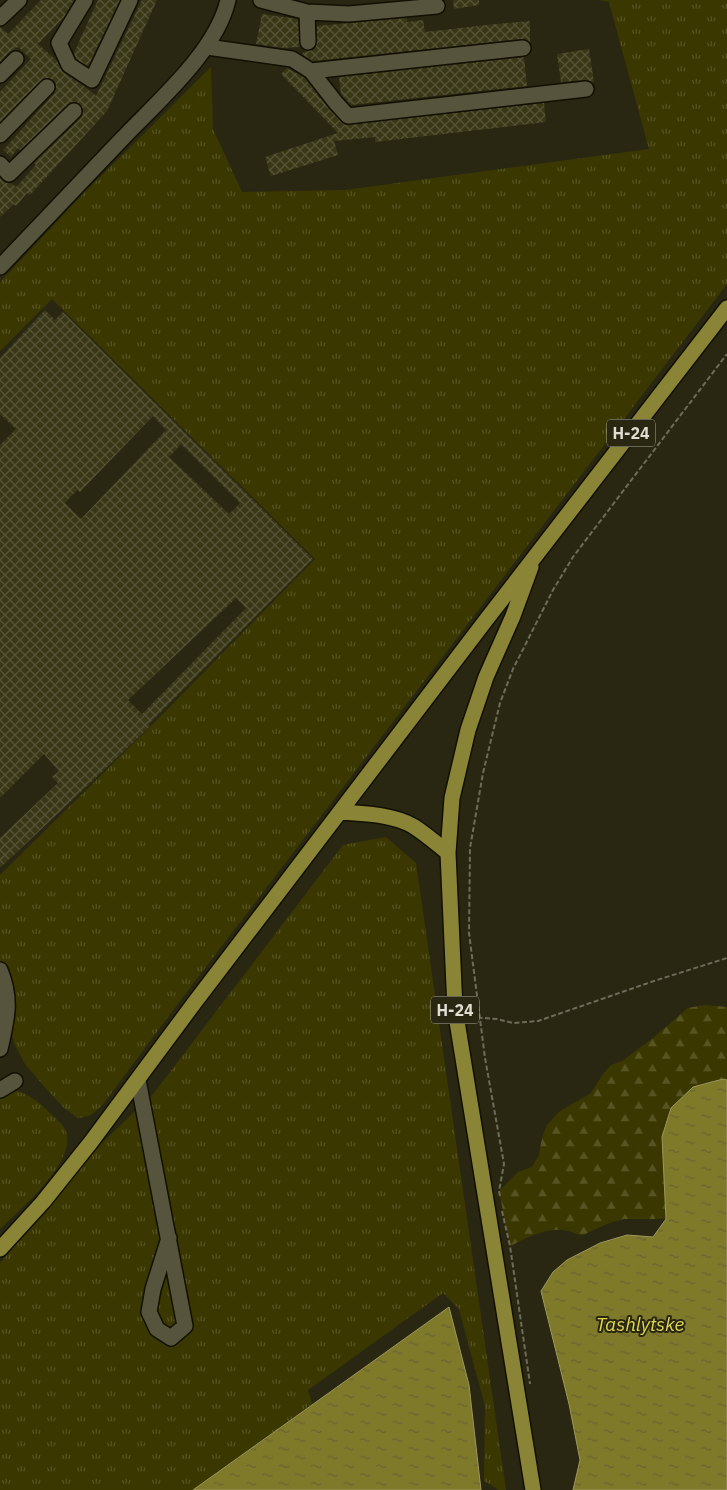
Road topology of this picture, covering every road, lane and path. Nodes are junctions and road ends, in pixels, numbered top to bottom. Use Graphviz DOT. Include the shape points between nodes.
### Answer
graph roads {
  1 [pos="19,0"];
  2 [pos="85,0"];
  3 [pos="130,0"];
  4 [pos="228,0"];
  5 [pos="261,0"];
  6 [pos="437,6"];
  7 [pos="308,12"];
  8 [pos="0,18"];
  9 [pos="308,42"];
  10 [pos="207,47"];
  11 [pos="523,48"];
  12 [pos="16,59"];
  13 [pos="311,71"];
  14 [pos="0,75"];
  15 [pos="47,87"];
  16 [pos="586,89"];
  17 [pos="74,111"];
  18 [pos="0,135"];
  19 [pos="0,164"];
  20 [pos="6,256"];
  21 [pos="0,267"];
  22 [pos="727,308"];
  23 [pos="727,354"];
  24 [pos="534,556"];
  25 [pos="340,812"];
  26 [pos="448,853"];
  27 [pos="727,958"];
  28 [pos="0,970"];
  29 [pos="456,1016"];
  30 [pos="480,1017"];
  31 [pos="0,1049"];
  32 [pos="138,1080"];
  33 [pos="15,1081"];
  34 [pos="0,1090"];
  35 [pos="500,1197"];
  36 [pos="501,1204"];
  37 [pos="169,1238"];
  38 [pos="0,1249"];
  39 [pos="531,1390"];
  40 [pos="534,1490"];
  1 -- 8 [label="street"];
  2 -- 3 [label="street" via="59,43 69,65 92,80"];
  4 -- 10 [label="street"];
  5 -- 7 [label="street"];
  6 -- 7 [label="street" via="349,14"];
  7 -- 9 [label="street"];
  10 -- 13 [label="street" via="292,59"];
  10 -- 20 [label="street" via="174,85"];
  11 -- 13 [label="street"];
  12 -- 14 [label="street"];
  13 -- 16 [label="street" via="348,116"];
  15 -- 18 [label="street"];
  17 -- 19 [label="street" via="9,174"];
  20 -- 21 [label="street"];
  22 -- 24 [label="main road, Н-24"];
  23 -- 30 [label="path" via="573,557 553,590 500,703 470,848 469,933"];
  24 -- 25 [label="main road"];
  24 -- 26 [label="main road, Н-24" via="468,730 452,798"];
  25 -- 26 [label="main road" via="371,814 407,823"];
  25 -- 32 [label="main road"];
  26 -- 29 [label="main road, Н-24"];
  27 -- 30 [label="path" via="538,1021 513,1023"];
  28 -- 31 [label="street" via="7,987 7,1020"];
  29 -- 30 [label="path"];
  29 -- 40 [label="main road, Н-24"];
  30 -- 35 [label="path" via="504,1164"];
  32 -- 37 [label="street"];
  32 -- 38 [label="main road" via="55,1187"];
  33 -- 34 [label="street"];
  36 -- 39 [label="path"];
  37 -- 37 [label="street" via="185,1326 171,1338 157,1329 150,1312 153,1289"];
}
